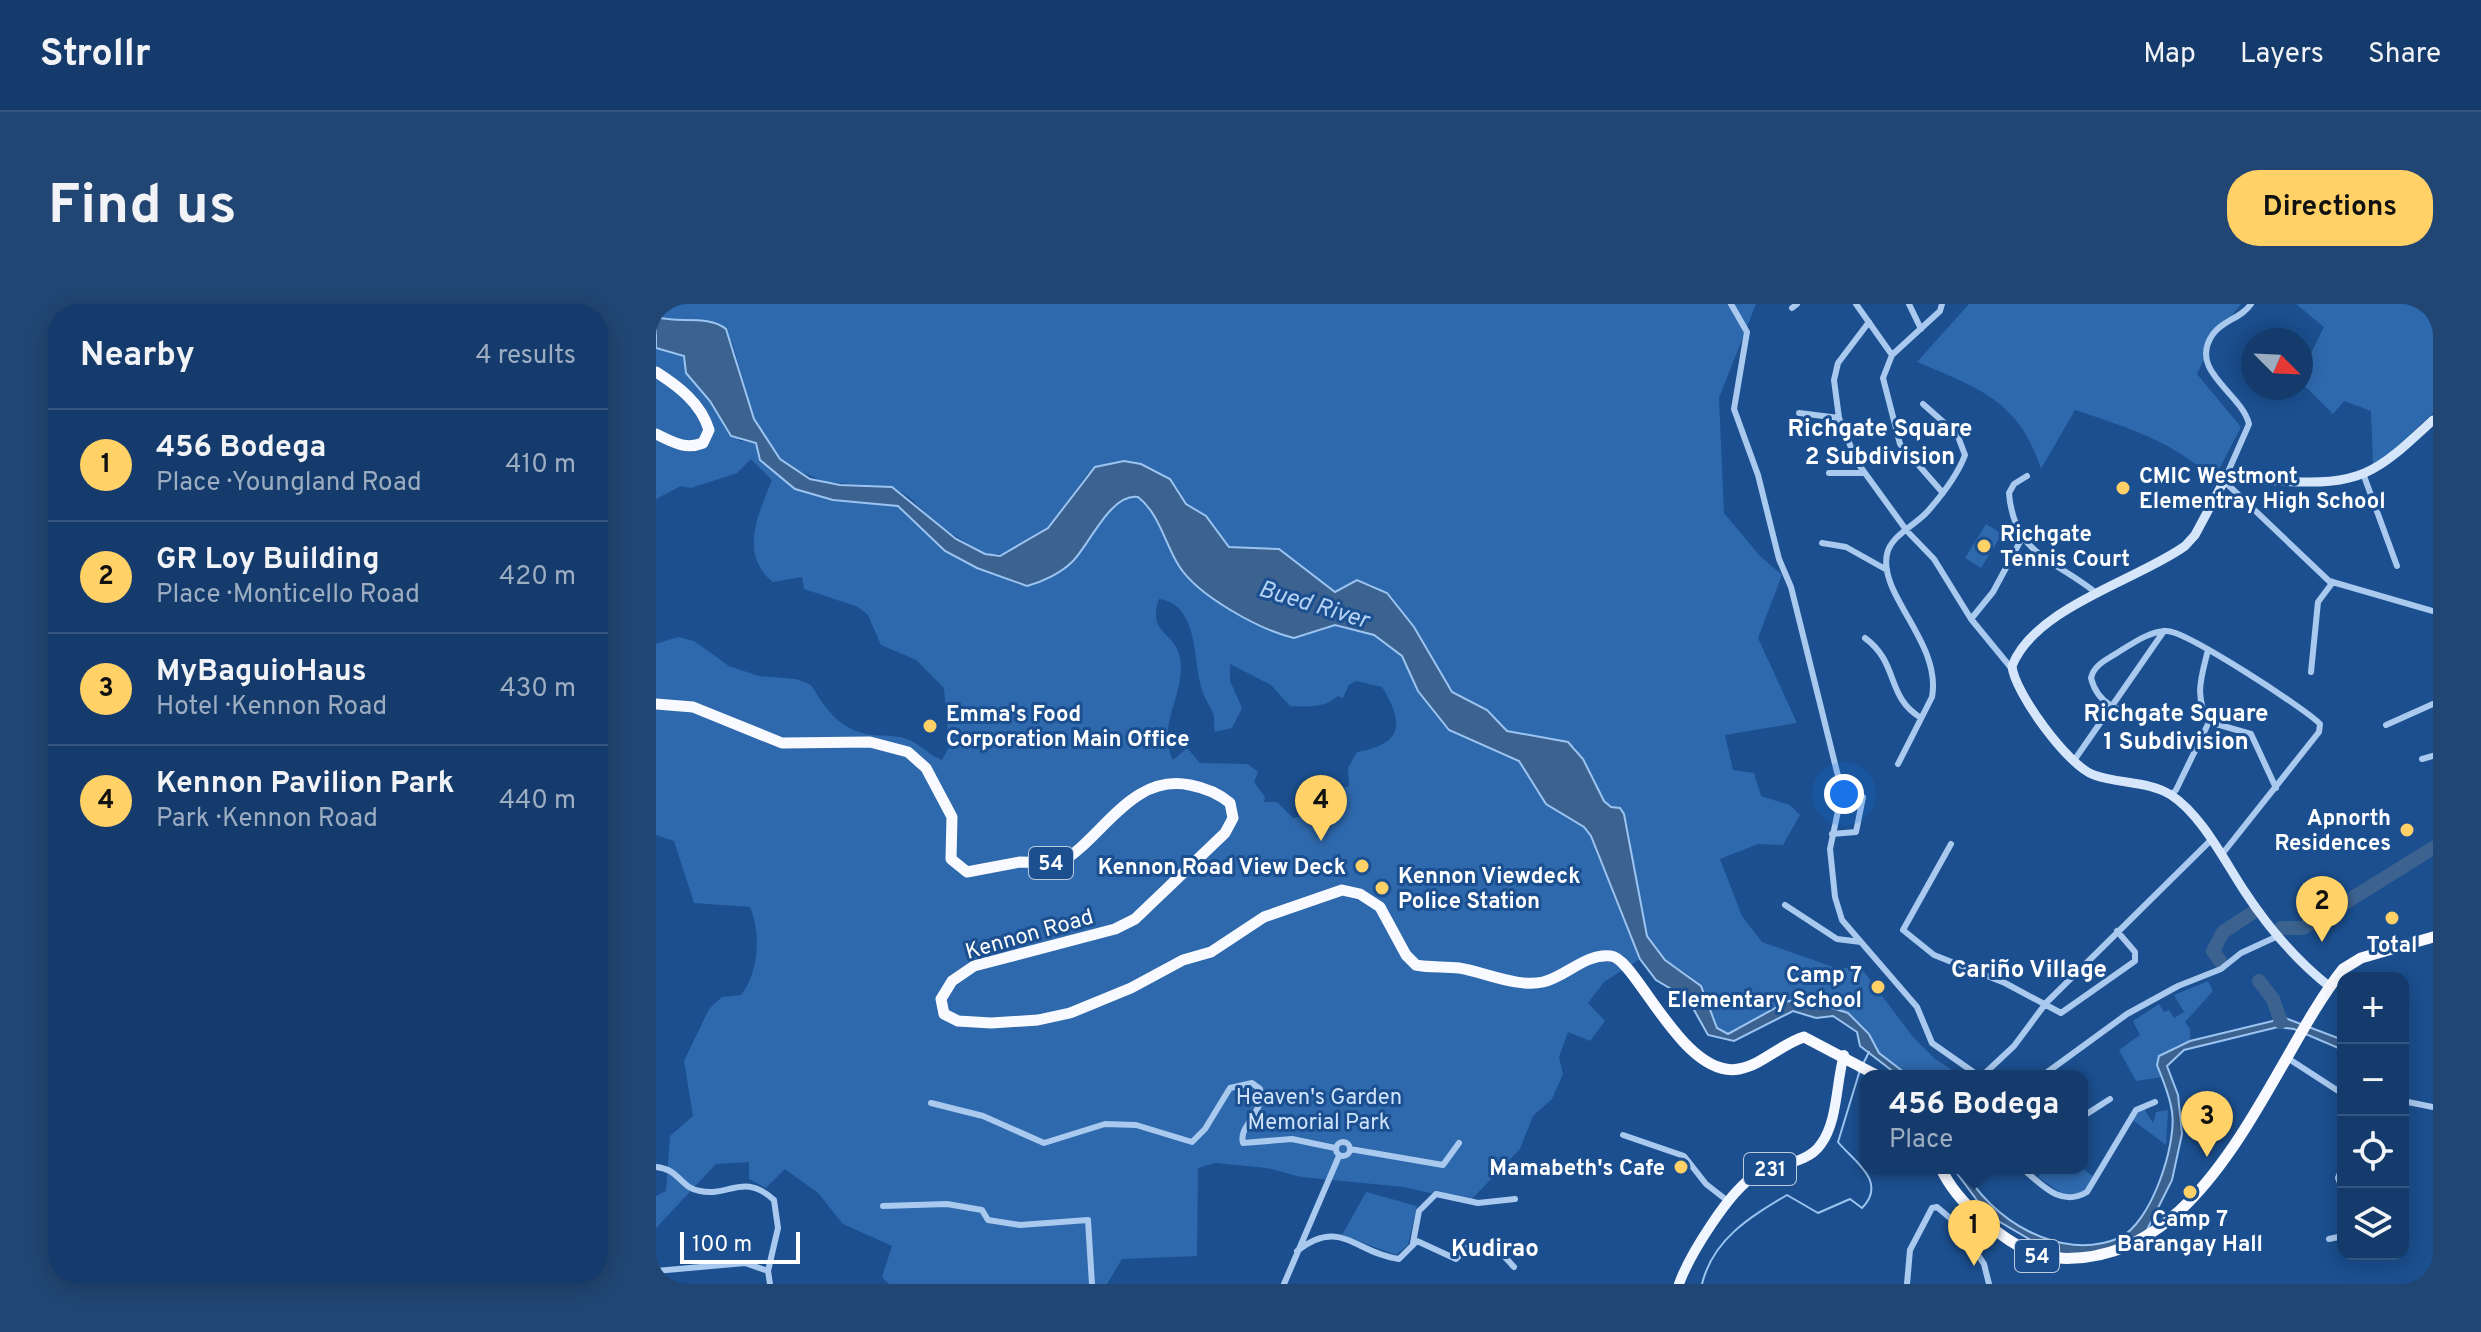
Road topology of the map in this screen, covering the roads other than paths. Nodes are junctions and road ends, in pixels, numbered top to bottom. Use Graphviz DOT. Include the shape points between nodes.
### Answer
graph roads {
  1 [pos="1731,304"];
  2 [pos="1856,304"];
  3 [pos="1909,304"];
  4 [pos="1942,304"];
  5 [pos="2251,304"];
  6 [pos="1869,322"];
  7 [pos="1921,329"];
  8 [pos="1892,355"];
  9 [pos="656,372"];
  10 [pos="1923,404"];
  11 [pos="1799,413"];
  12 [pos="1839,418"];
  13 [pos="2433,420"];
  14 [pos="656,434"];
  15 [pos="1829,473"];
  16 [pos="1862,473"];
  17 [pos="2027,476"];
  18 [pos="2364,476"];
  19 [pos="2224,481"];
  20 [pos="1943,493"];
  21 [pos="1907,531"];
  22 [pos="2022,538"];
  23 [pos="1822,543"];
  24 [pos="2397,566"];
  25 [pos="1887,570"];
  26 [pos="2333,582"];
  27 [pos="2095,592"];
  28 [pos="2433,611"];
  29 [pos="1971,619"];
  30 [pos="2164,631"];
  31 [pos="1865,638"];
  32 [pos="2208,650"];
  33 [pos="2012,669"];
  34 [pos="2311,672"];
  35 [pos="656,704"];
  36 [pos="2433,704"];
  37 [pos="2113,708"];
  38 [pos="1921,718"];
  39 [pos="2155,720"];
  40 [pos="2209,722"];
  41 [pos="2386,725"];
  42 [pos="2433,756"];
  43 [pos="2422,759"];
  44 [pos="2073,762"];
  45 [pos="1898,764"];
  46 [pos="2276,788"];
  47 [pos="2171,795"];
  48 [pos="1863,797"];
  49 [pos="1832,834"];
  50 [pos="2211,840"];
  51 [pos="1951,844"];
  52 [pos="2223,853"];
  53 [pos="1785,905"];
  54 [pos="2117,931"];
  55 [pos="2278,936"];
  56 [pos="2433,937"];
  57 [pos="1861,942"];
  58 [pos="2330,987"];
  59 [pos="2046,1003"];
  60 [pos="1844,1055"];
  61 [pos="2290,1057"];
  62 [pos="1868,1070"];
  63 [pos="1972,1070"];
  64 [pos="1988,1070"];
  65 [pos="2050,1070"];
  66 [pos="2337,1090"];
  67 [pos="2110,1099"];
  68 [pos="2155,1102"];
  69 [pos="2409,1102"];
  70 [pos="931,1103"];
  71 [pos="2433,1107"];
  72 [pos="2088,1113"];
  73 [pos="1623,1135"];
  74 [pos="1459,1143"];
  75 [pos="1350,1149"];
  76 [pos="1337,1152"];
  77 [pos="656,1167"];
  78 [pos="1949,1174"];
  79 [pos="2030,1174"];
  80 [pos="1515,1199"];
  81 [pos="1964,1199"];
  82 [pos="1729,1202"];
  83 [pos="883,1206"];
  84 [pos="2195,1214"];
  85 [pos="1957,1224"];
  86 [pos="2337,1237"];
  87 [pos="2329,1239"];
  88 [pos="1413,1243"];
  89 [pos="1297,1251"];
  90 [pos="1514,1267"];
  91 [pos="2102,1268"];
  92 [pos="656,1271"];
  93 [pos="768,1271"];
  94 [pos="770,1284"];
  95 [pos="1092,1284"];
  96 [pos="1284,1284"];
  97 [pos="1679,1284"];
  98 [pos="1907,1284"];
  99 [pos="1989,1284"];
  1 -- 49 [label="street" via="1747,332 1736,420 1791,587 1842,792"];
  2 -- 6 [label="street"];
  3 -- 7 [label="street"];
  4 -- 7 [label="street"];
  5 -- 19 [label="street" via="2223,322 2205,350 2206,364 2249,424"];
  6 -- 8 [label="street"];
  6 -- 12 [label="street" via="1838,363 1834,380"];
  7 -- 8 [label="street"];
  8 -- 20 [label="street" via="1883,378 1898,439"];
  9 -- 14 [label="highway" via="685,393 709,430 703,443 694,447"];
  10 -- 20 [label="street" via="1965,448"];
  11 -- 12 [label="street"];
  12 -- 16 [label="street"];
  13 -- 18 [label="main road"];
  15 -- 16 [label="street"];
  16 -- 21 [label="street"];
  17 -- 22 [label="street" via="2009,493"];
  18 -- 19 [label="main road" via="2316,482"];
  18 -- 24 [label="street"];
  19 -- 26 [label="street"];
  19 -- 27 [label="main road" via="2185,546"];
  20 -- 21 [label="street"];
  21 -- 25 [label="street" via="1890,545"];
  21 -- 29 [label="street" via="1934,559"];
  22 -- 27 [label="street" via="2035,554"];
  22 -- 29 [label="street" via="1993,592"];
  23 -- 25 [label="street" via="1846,547"];
  25 -- 38 [label="street" via="1934,676 1932,697"];
  26 -- 28 [label="street"];
  26 -- 34 [label="street" via="2318,602"];
  27 -- 33 [label="main road" via="2033,638"];
  29 -- 33 [label="street"];
  30 -- 32 [label="street"];
  30 -- 37 [label="street"];
  30 -- 37 [label="street" via="2128,646 2094,670 2091,681 2098,696"];
  31 -- 38 [label="street" via="1883,653 1901,703"];
  32 -- 40 [label="street" via="2198,693"];
  32 -- 46 [label="street" via="2320,724"];
  33 -- 44 [label="main road"];
  35 -- 60 [label="highway, Kennon Road / 54" via="693,707 782,743 870,742 908,752 926,768 947,806 952,817 951,859 967,872 1020,862 1060,863 1119,809 1159,786 1195,786 1230,803 1233,818 1225,833 1135,919 961,973 941,999 944,1014 958,1021 1038,1020 1070,1013 1211,952 1264,917 1342,890 1380,907 1416,965 1544,982 1591,958 1612,955 1623,961 1678,1037 1725,1069 1751,1065 1804,1037"];
  36 -- 41 [label="street"];
  37 -- 39 [label="street"];
  37 -- 44 [label="street"];
  38 -- 45 [label="street"];
  40 -- 46 [label="street" via="2251,734"];
  40 -- 47 [label="street"];
  42 -- 43 [label="street"];
  44 -- 47 [label="main road" via="2093,775"];
  46 -- 52 [label="street"];
  47 -- 50 [label="main road"];
  48 -- 49 [label="street" via="1856,832"];
  49 -- 57 [label="street" via="1837,909"];
  50 -- 52 [label="main road"];
  50 -- 54 [label="street"];
  51 -- 59 [label="street" via="1903,930 1934,955"];
  52 -- 55 [label="main road"];
  53 -- 57 [label="street" via="1837,939"];
  54 -- 59 [label="street"];
  54 -- 59 [label="street" via="2135,952 2135,961 2066,1011"];
  55 -- 58 [label="main road"];
  55 -- 65 [label="street" via="2127,1014"];
  56 -- 58 [label="highway" via="2355,961"];
  57 -- 63 [label="street" via="1917,1007 1932,1043"];
  58 -- 61 [label="highway"];
  59 -- 64 [label="street" via="2014,1046"];
  60 -- 62 [label="highway, Kennon Road / 54"];
  60 -- 82 [label="main road, 231" via="1820,1146 1806,1157 1757,1174"];
  61 -- 66 [label="street"];
  61 -- 84 [label="highway"];
  67 -- 72 [label="street"];
  68 -- 79 [label="street" via="2136,1110 2081,1196 2057,1196"];
  69 -- 71 [label="street"];
  70 -- 76 [label="street" via="972,1112 1044,1143 1105,1124 1136,1125 1192,1142 1230,1088 1252,1083 1260,1089 1261,1105 1243,1143 1292,1139"];
  73 -- 82 [label="street" via="1684,1156"];
  74 -- 75 [label="street" via="1443,1165"];
  75 -- 76 [label="street" via="1346,1155"];
  75 -- 76 [label="street" via="1344,1142"];
  76 -- 89 [label="street"];
  77 -- 93 [label="street" via="675,1172 695,1190 745,1185 774,1200 778,1228"];
  78 -- 81 [label="highway, 54"];
  80 -- 88 [label="street" via="1478,1203 1436,1194 1419,1211"];
  81 -- 85 [label="street"];
  81 -- 91 [label="highway, 54" via="1997,1231 2032,1254 2069,1266"];
  82 -- 97 [label="main road, 231"];
  83 -- 95 [label="street" via="968,1206 1003,1225 1088,1220"];
  85 -- 98 [label="street" via="1932,1208 1910,1250"];
  85 -- 99 [label="street" via="1984,1264"];
  86 -- 87 [label="street"];
  88 -- 89 [label="street" via="1399,1259 1326,1234"];
  88 -- 90 [label="street" via="1432,1245 1456,1259 1475,1244 1503,1255"];
  89 -- 96 [label="street"];
  92 -- 93 [label="street" via="745,1263"];
  93 -- 94 [label="street"];
}
